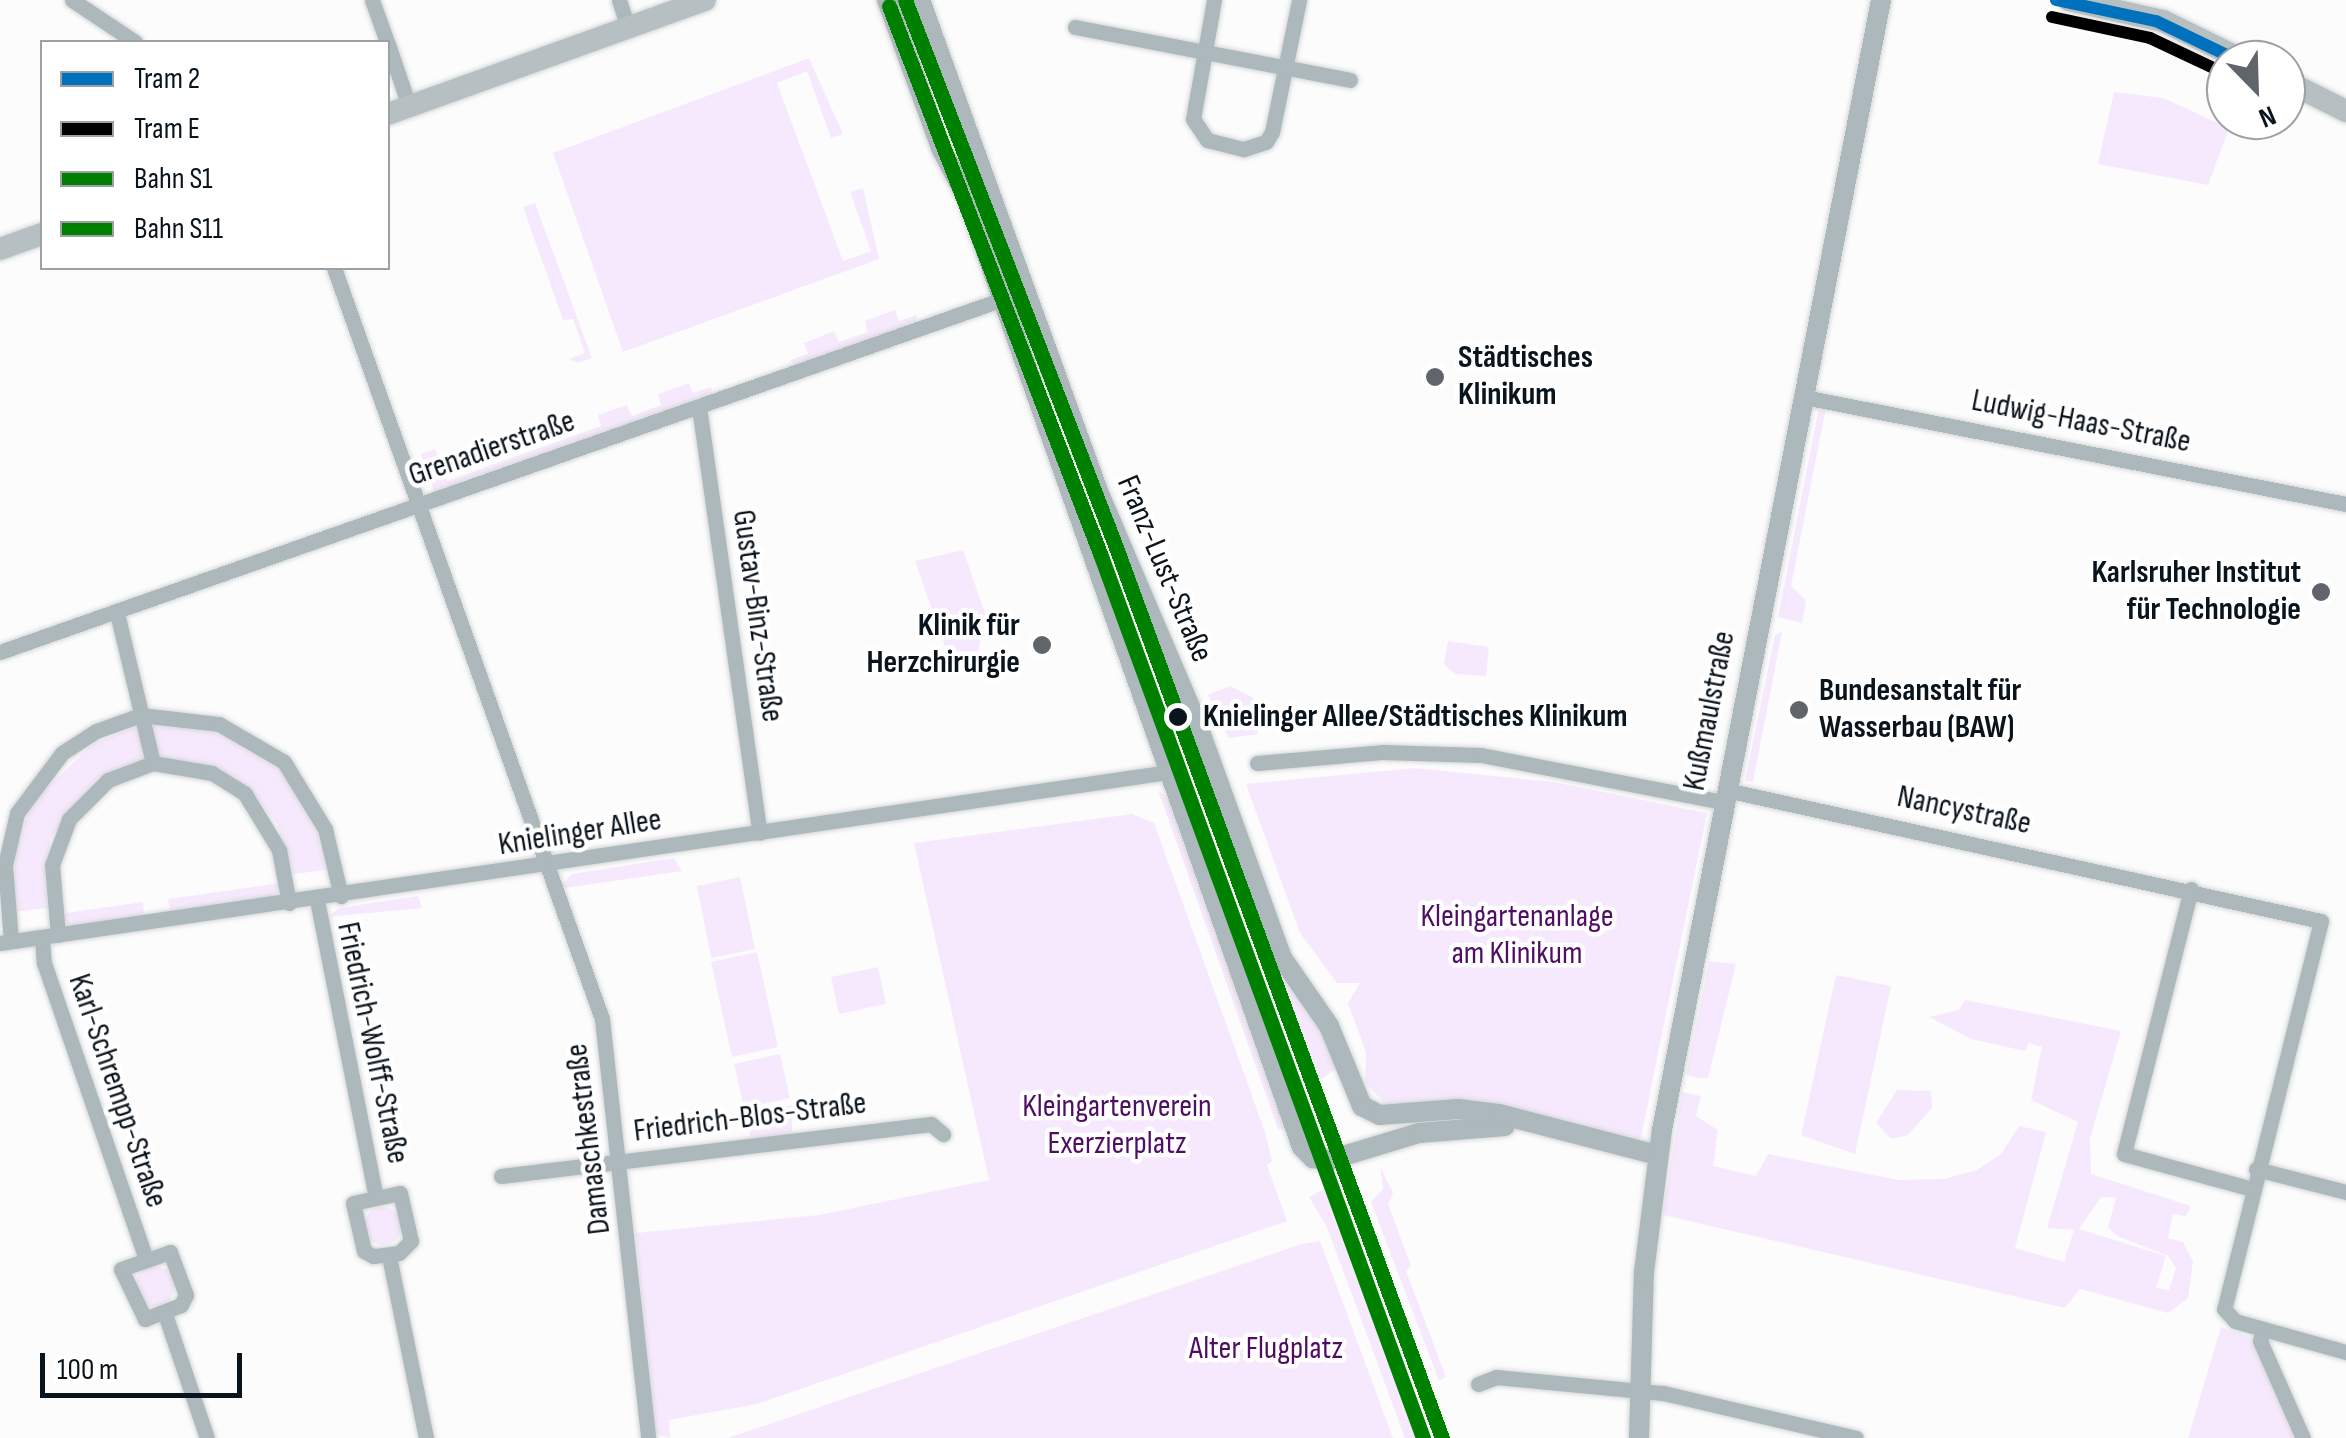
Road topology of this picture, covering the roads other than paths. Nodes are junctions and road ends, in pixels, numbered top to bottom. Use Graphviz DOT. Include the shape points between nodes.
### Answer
graph roads {
  1 [pos="72,0"];
  2 [pos="372,0"];
  3 [pos="618,0"];
  4 [pos="705,0"];
  5 [pos="887,0"];
  6 [pos="920,0"];
  7 [pos="1214,0"];
  8 [pos="1299,0"];
  9 [pos="1881,0"];
  10 [pos="2069,0"];
  11 [pos="2153,8"];
  12 [pos="1075,27"];
  13 [pos="628,28"];
  14 [pos="132,40"];
  15 [pos="386,40"];
  16 [pos="2208,40"];
  17 [pos="1204,53"];
  18 [pos="390,62"];
  19 [pos="1286,68"];
  20 [pos="1350,80"];
  21 [pos="2306,92"];
  22 [pos="398,110"];
  23 [pos="2346,111"];
  24 [pos="40,235"];
  25 [pos="0,249"];
  26 [pos="335,270"];
  27 [pos="1003,299"];
  28 [pos="1804,397"];
  29 [pos="699,406"];
  30 [pos="2346,504"];
  31 [pos="419,505"];
  32 [pos="117,613"];
  33 [pos="0,652"];
  34 [pos="141,715"];
  35 [pos="1257,763"];
  36 [pos="153,764"];
  37 [pos="1168,772"];
  38 [pos="1724,796"];
  39 [pos="760,833"];
  40 [pos="546,865"];
  41 [pos="2190,889"];
  42 [pos="341,896"];
  43 [pos="316,900"];
  44 [pos="289,903"];
  45 [pos="50,936"];
  46 [pos="6,942"];
  47 [pos="1370,1112"];
  48 [pos="1522,1126"];
  49 [pos="943,1134"];
  50 [pos="1352,1153"];
  51 [pos="1658,1155"];
  52 [pos="620,1162"];
  53 [pos="2256,1169"];
  54 [pos="501,1176"];
  55 [pos="2252,1189"];
  56 [pos="2346,1192"];
  57 [pos="376,1198"];
  58 [pos="389,1256"];
  59 [pos="146,1260"];
  60 [pos="165,1314"];
  61 [pos="2263,1329"];
  62 [pos="2346,1352"];
  63 [pos="1478,1384"];
  64 [pos="1639,1392"];
  65 [pos="1788,1430"];
  66 [pos="207,1438"];
  67 [pos="426,1438"];
  68 [pos="648,1438"];
  69 [pos="1639,1438"];
  70 [pos="1856,1438"];
  71 [pos="2303,1438"];
  1 -- 14 [label="street"];
  2 -- 15 [label="street"];
  3 -- 13 [label="street"];
  4 -- 13 [label="main road"];
  5 -- 27 [label="street, Franz-Lust-Straße"];
  6 -- 47 [label="street, Franz-Lust-Straße" via="1098,491 1194,717 1282,958"];
  7 -- 17 [label="street"];
  8 -- 19 [label="street"];
  9 -- 28 [label="street, Kußmaulstraße"];
  10 -- 11 [label="main road"];
  11 -- 16 [label="main road"];
  12 -- 17 [label="street"];
  13 -- 22 [label="main road"];
  17 -- 19 [label="street"];
  17 -- 19 [label="street" via="1196,128 1214,144 1236,149 1269,138"];
  18 -- 22 [label="street"];
  19 -- 20 [label="street"];
  21 -- 23 [label="main road"];
  24 -- 25 [label="main road"];
  26 -- 31 [label="street, Damaschkestraße"];
  27 -- 29 [label="street, Grenadierstraße"];
  27 -- 37 [label="street, Franz-Lust-Straße"];
  28 -- 30 [label="street, Ludwig-Haas-Straße"];
  28 -- 38 [label="street, Kußmaulstraße"];
  29 -- 31 [label="street, Grenadierstraße"];
  29 -- 39 [label="street, Gustav-Binz-Straße"];
  31 -- 32 [label="street, Grenadierstraße"];
  31 -- 40 [label="street, Damaschkestraße"];
  32 -- 33 [label="street, Grenadierstraße"];
  32 -- 34 [label="street"];
  34 -- 36 [label="street"];
  34 -- 42 [label="street" via="219,724 284,762 325,829"];
  34 -- 46 [label="street" via="96,730 62,753 17,812 6,865"];
  35 -- 38 [label="street" via="1351,753 1467,754"];
  36 -- 44 [label="street" via="212,773 245,794 279,850"];
  36 -- 45 [label="street, Karl-Schrempp-Straße" via="108,780 69,819 52,865"];
  37 -- 39 [label="street, Knielinger Allee"];
  37 -- 50 [label="street, Franz-Lust-Straße" via="1300,1142 1319,1160"];
  38 -- 41 [label="street, Nancystraße"];
  38 -- 51 [label="street, Kußmaulstraße"];
  39 -- 40 [label="street, Knielinger Allee"];
  40 -- 42 [label="street, Knielinger Allee"];
  40 -- 52 [label="street, Damaschkestraße" via="607,1039"];
  41 -- 53 [label="street, Nancystraße" via="2320,922"];
  41 -- 55 [label="street" via="2124,1154"];
  42 -- 43 [label="street, Knielinger Allee"];
  43 -- 44 [label="street, Knielinger Allee"];
  43 -- 57 [label="street, Friedrich-Wolff-Straße"];
  44 -- 45 [label="street, Knielinger Allee"];
  45 -- 46 [label="street, Knielinger Allee"];
  45 -- 59 [label="street, Karl-Schrempp-Straße" via="44,963"];
  47 -- 48 [label="street, Franz-Lust-Straße" via="1458,1109"];
  47 -- 50 [label="street"];
  48 -- 50 [label="street, Franz-Lust-Straße" via="1419,1132"];
  48 -- 51 [label="street, Franz-Lust-Straße"];
  49 -- 52 [label="street, Friedrich-Blos-Straße" via="930,1124"];
  51 -- 64 [label="street, Kußmaulstraße"];
  52 -- 54 [label="street, Friedrich-Blos-Straße"];
  52 -- 68 [label="street, Damaschkestraße"];
  53 -- 55 [label="street, Nancystraße"];
  53 -- 56 [label="street"];
  55 -- 61 [label="street, Nancystraße" via="2225,1313"];
  57 -- 58 [label="street, Friedrich-Wolff-Straße" via="353,1203 364,1251"];
  57 -- 58 [label="street, Friedrich-Wolff-Straße" via="400,1193 411,1241"];
  58 -- 67 [label="street"];
  59 -- 60 [label="street, Karl-Schrempp-Straße" via="170,1252 186,1295"];
  59 -- 60 [label="street" via="121,1269 140,1317"];
  60 -- 66 [label="street"];
  61 -- 62 [label="street"];
  61 -- 71 [label="street" via="2260,1342"];
  63 -- 64 [label="street" via="1501,1377"];
  64 -- 65 [label="street"];
  64 -- 69 [label="street, Kußmaulstraße"];
  65 -- 70 [label="street"];
}
